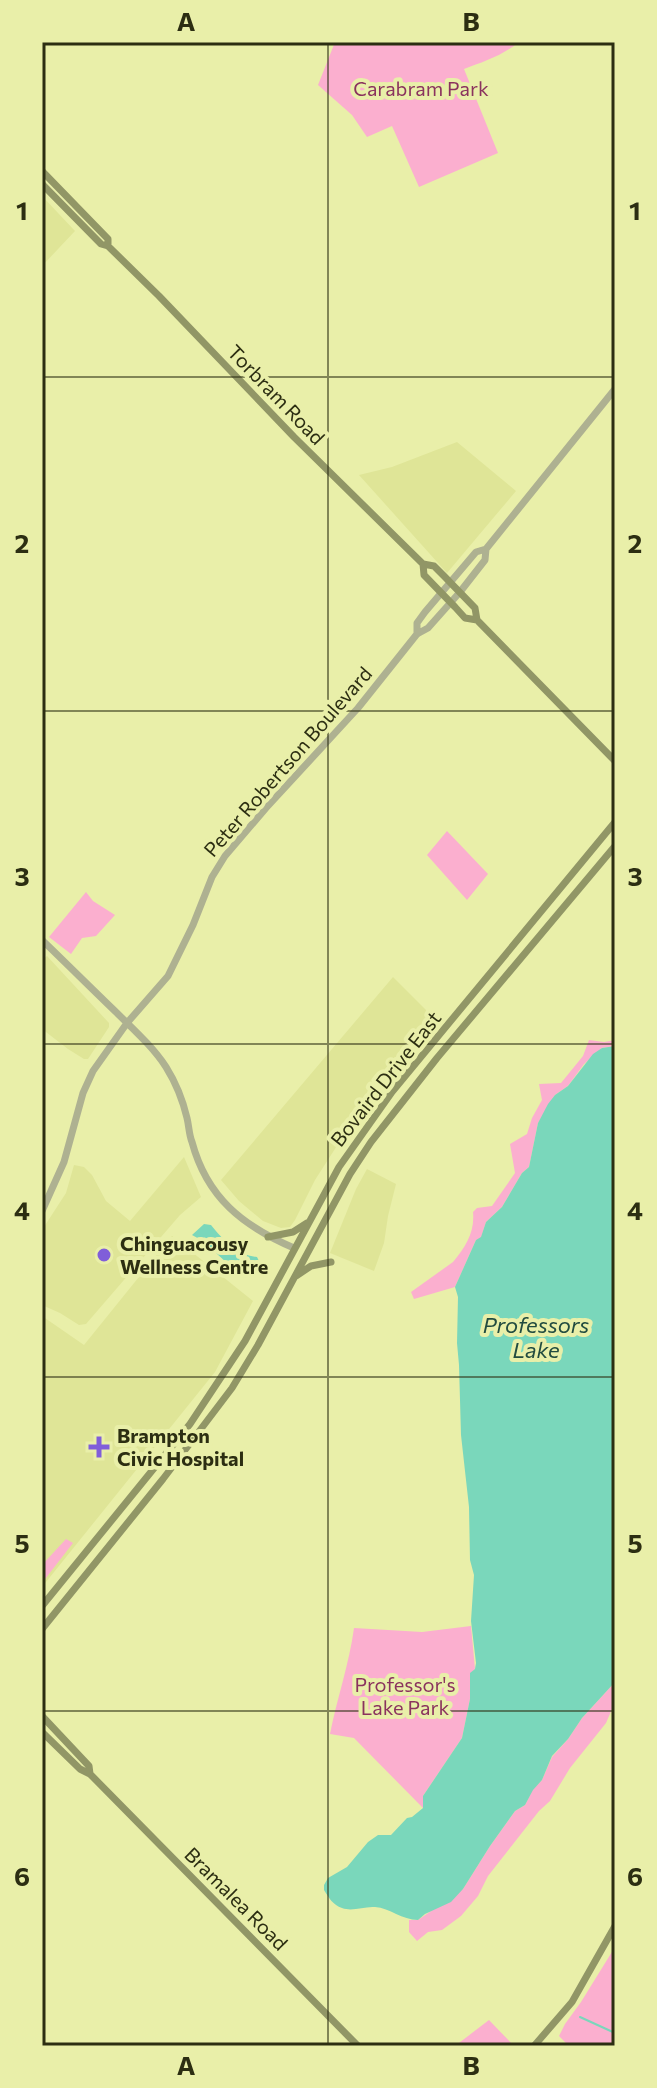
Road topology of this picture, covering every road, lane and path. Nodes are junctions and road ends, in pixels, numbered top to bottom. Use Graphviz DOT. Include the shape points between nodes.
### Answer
graph roads {
  1 [pos="42,171"];
  2 [pos="42,184"];
  3 [pos="108,246"];
  4 [pos="615,389"];
  5 [pos="486,549"];
  6 [pos="423,564"];
  7 [pos="451,584"];
  8 [pos="460,592"];
  9 [pos="442,594"];
  10 [pos="451,603"];
  11 [pos="477,620"];
  12 [pos="417,634"];
  13 [pos="615,761"];
  14 [pos="615,822"];
  15 [pos="615,846"];
  16 [pos="42,940"];
  17 [pos="127,1023"];
  18 [pos="42,1211"];
  19 [pos="309,1222"];
  20 [pos="268,1237"];
  21 [pos="294,1248"];
  22 [pos="331,1262"];
  23 [pos="294,1277"];
  24 [pos="42,1606"];
  25 [pos="42,1629"];
  26 [pos="42,1716"];
  27 [pos="42,1732"];
  28 [pos="90,1774"];
  29 [pos="615,1926"];
  30 [pos="358,2046"];
  31 [pos="534,2046"];
  1 -- 3 [label="main road, Torbram Road" via="108,239"];
  2 -- 3 [label="main road, Torbram Road"];
  3 -- 6 [label="main road, Torbram Road"];
  4 -- 5 [label="street, Peter Robertson Boulevard"];
  5 -- 7 [label="street, Peter Robertson Boulevard" via="476,552"];
  5 -- 8 [label="street, Peter Robertson Boulevard" via="485,560"];
  6 -- 7 [label="main road, Torbram Road" via="434,566"];
  6 -- 9 [label="main road, Torbram Road" via="424,575"];
  7 -- 8 [label="main road, Torbram Road"];
  7 -- 9 [label="street, Peter Robertson Boulevard"];
  8 -- 10 [label="street, Peter Robertson Boulevard"];
  8 -- 11 [label="main road, Torbram Road" via="475,608"];
  9 -- 10 [label="main road, Torbram Road"];
  9 -- 12 [label="street, Peter Robertson Boulevard" via="417,623"];
  10 -- 11 [label="main road, Torbram Road" via="465,618"];
  10 -- 12 [label="street, Peter Robertson Boulevard"];
  11 -- 13 [label="main road, Torbram Road"];
  12 -- 17 [label="street, Peter Robertson Boulevard" via="225,856 168,976"];
  14 -- 19 [label="main road, Bovaird Drive East" via="392,1092 339,1167"];
  15 -- 23 [label="main road, Bovaird Drive East" via="371,1142"];
  16 -- 17 [label="street"];
  17 -- 18 [label="street, Peter Robertson Boulevard" via="83,1093 64,1162"];
  17 -- 20 [label="street" via="175,1081 209,1185 236,1215"];
  19 -- 20 [label="main road"];
  19 -- 21 [label="main road, Bovaird Drive East"];
  20 -- 21 [label="street"];
  21 -- 24 [label="main road, Bovaird Drive East" via="239,1351 190,1424"];
  22 -- 23 [label="main road"];
  23 -- 25 [label="main road, Bovaird Drive East" via="210,1420"];
  26 -- 28 [label="main road, Bramalea Road" via="89,1766"];
  27 -- 28 [label="main road, Bramalea Road"];
  28 -- 30 [label="main road, Bramalea Road"];
  29 -- 31 [label="main road" via="572,2002"];
}
